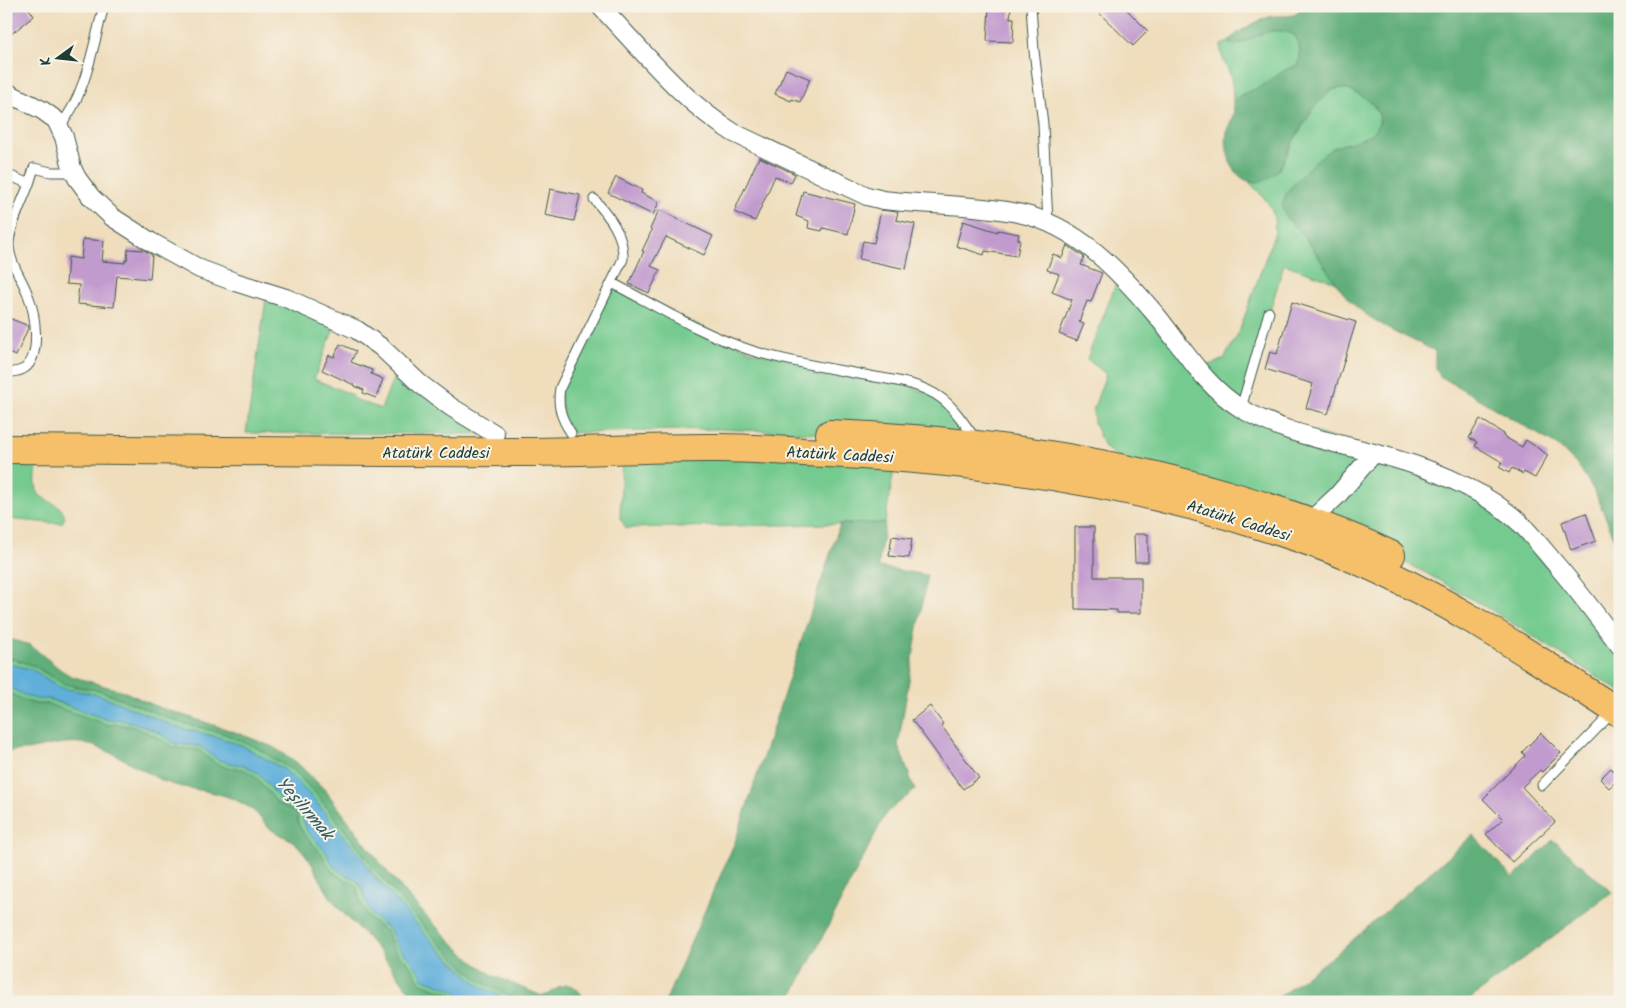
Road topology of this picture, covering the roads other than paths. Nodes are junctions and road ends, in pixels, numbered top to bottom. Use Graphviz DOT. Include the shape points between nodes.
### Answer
graph roads {
  1 [pos="104,6"];
  2 [pos="600,6"];
  3 [pos="1032,6"];
  4 [pos="6,92"];
  5 [pos="60,126"];
  6 [pos="74,172"];
  7 [pos="6,174"];
  8 [pos="29,184"];
  9 [pos="594,199"];
  10 [pos="1048,222"];
  11 [pos="612,283"];
  12 [pos="1269,312"];
  13 [pos="6,373"];
  14 [pos="1240,408"];
  15 [pos="6,431"];
  16 [pos="571,433"];
  17 [pos="495,434"];
  18 [pos="980,445"];
  19 [pos="6,449"];
  20 [pos="1374,453"];
  21 [pos="1310,521"];
  22 [pos="1620,646"];
  23 [pos="1618,705"];
  24 [pos="1542,785"];
  1 -- 5 [label="lane" via="82,87 70,115"];
  2 -- 10 [label="street" via="698,108 734,133 868,196 984,208"];
  3 -- 10 [label="lane"];
  4 -- 5 [label="street" via="42,110"];
  5 -- 6 [label="street"];
  6 -- 8 [label="lane" via="34,168"];
  6 -- 17 [label="street" via="83,187 112,217 151,242 200,269 286,298 357,330 381,347 419,383"];
  7 -- 8 [label="lane"];
  8 -- 13 [label="lane" via="9,238 9,248 32,306 34,348 24,368"];
  9 -- 11 [label="lane" via="611,218 622,246 621,265"];
  10 -- 14 [label="street" via="1079,240 1124,277 1189,359 1216,389"];
  11 -- 16 [label="lane" via="560,388 559,409"];
  11 -- 18 [label="lane" via="707,333 751,350 924,388 942,398"];
  12 -- 14 [label="lane"];
  14 -- 20 [label="street" via="1289,430"];
  15 -- 17 [label="highway, Atatürk Caddesi"];
  16 -- 17 [label="highway, Atatürk Caddesi"];
  16 -- 18 [label="highway, Atatürk Caddesi" via="716,429 842,434"];
  18 -- 21 [label="highway, Atatürk Caddesi" via="1136,470"];
  19 -- 23 [label="highway, Atatürk Caddesi" via="487,452 718,448 910,458 1046,475 1192,505 1351,557 1417,588"];
  20 -- 21 [label="street" via="1337,496"];
  20 -- 22 [label="street" via="1432,471 1501,508 1521,524 1544,550"];
  21 -- 23 [label="highway, Atatürk Caddesi" via="1359,540 1491,610"];
  23 -- 24 [label="lane"];
}
